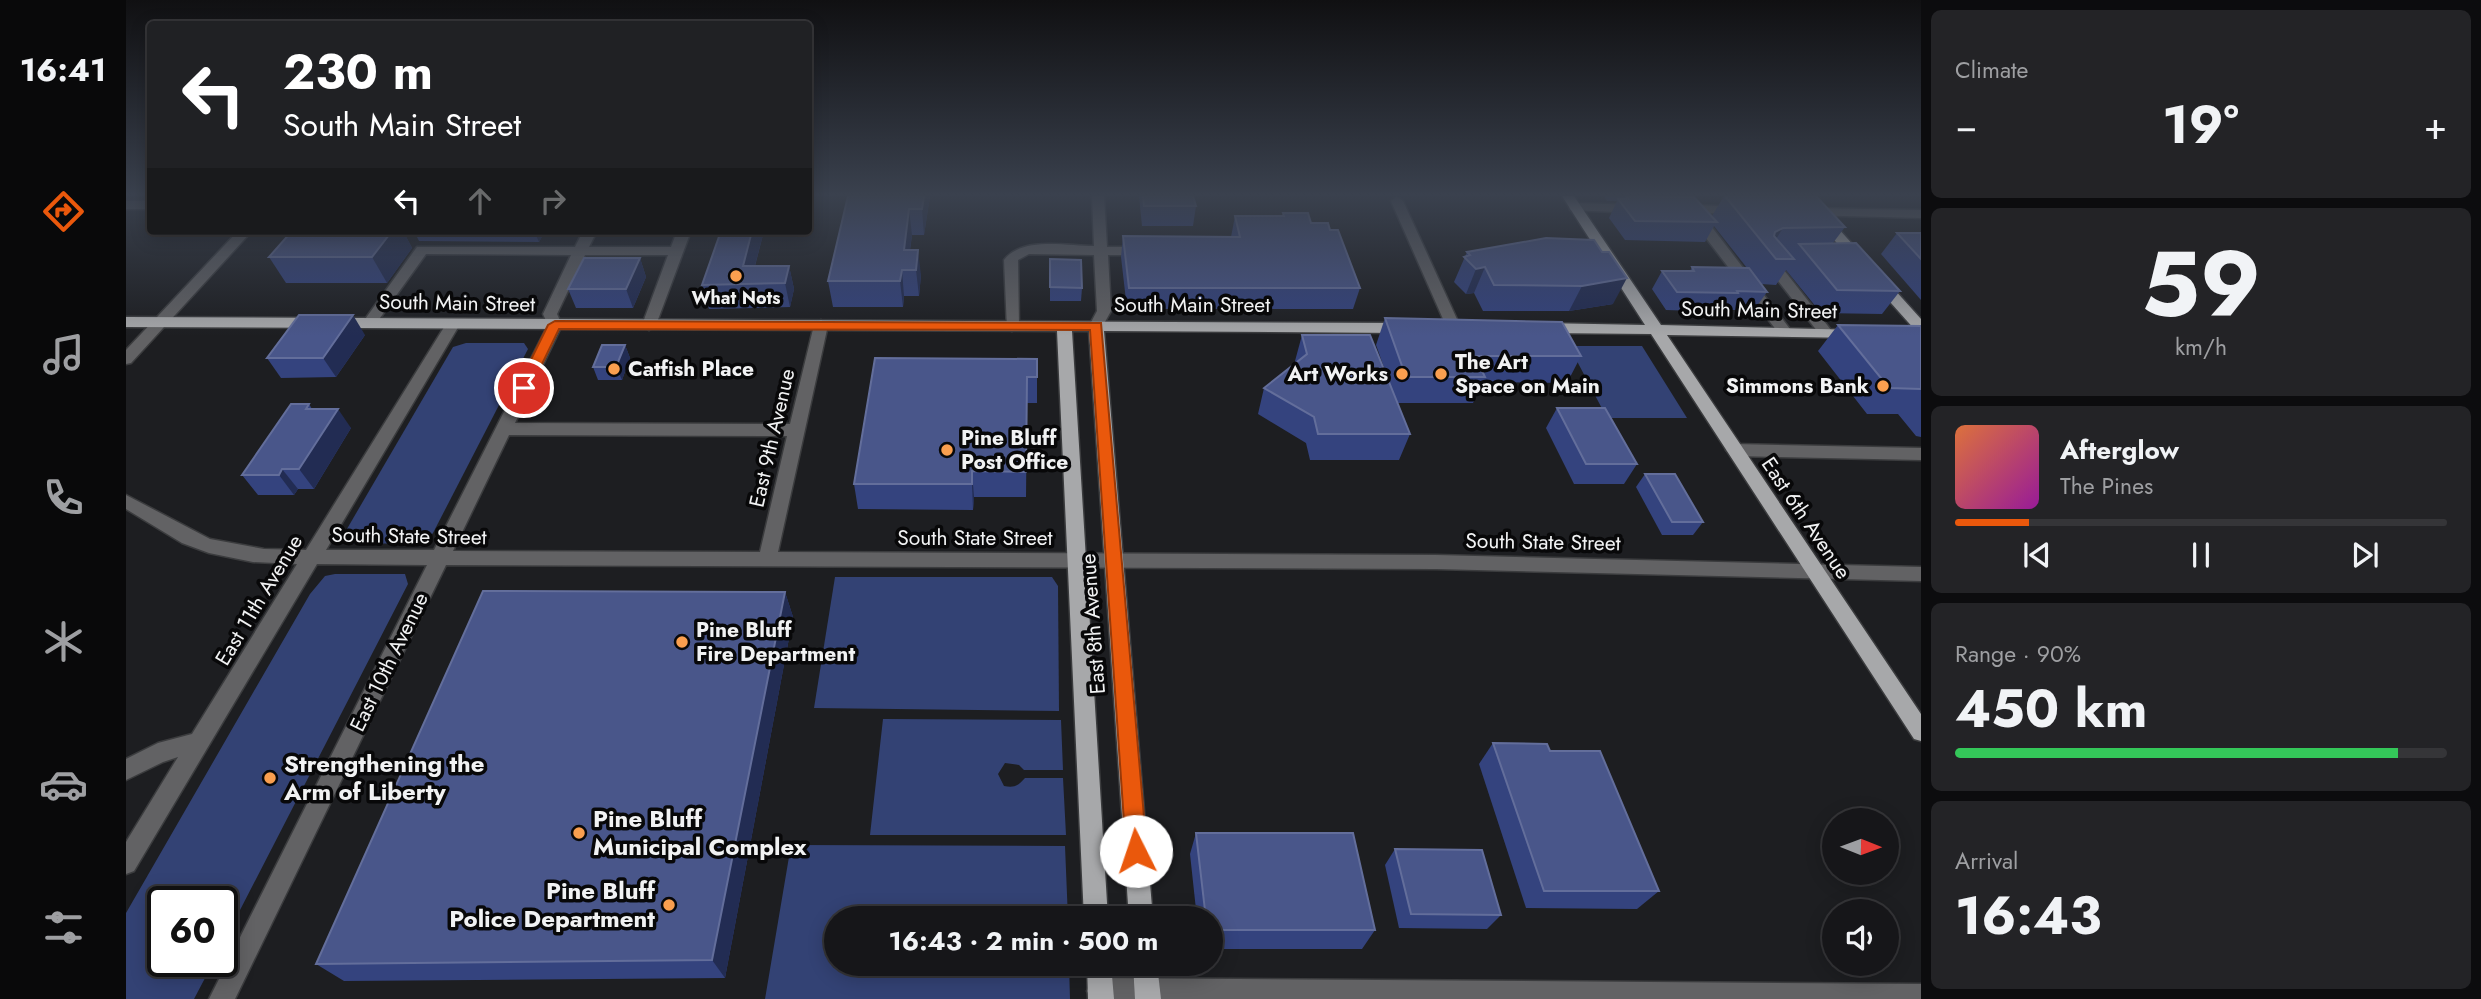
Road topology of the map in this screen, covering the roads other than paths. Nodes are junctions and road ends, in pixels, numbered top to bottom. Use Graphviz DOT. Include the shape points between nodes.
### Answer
graph roads {
  1 [pos="234,243"];
  2 [pos="584,243"];
  3 [pos="680,243"];
  4 [pos="1101,243"];
  5 [pos="1416,243"];
  6 [pos="1598,243"];
  7 [pos="1717,243"];
  8 [pos="1844,243"];
  9 [pos="1156,250"];
  10 [pos="580,251"];
  11 [pos="677,251"];
  12 [pos="1102,251"];
  13 [pos="1783,258"];
  14 [pos="1833,259"];
  15 [pos="1859,259"];
  16 [pos="126,322"];
  17 [pos="160,322"];
  18 [pos="370,322"];
  19 [pos="453,324"];
  20 [pos="555,325"];
  21 [pos="649,325"];
  22 [pos="821,326"];
  23 [pos="1012,326"];
  24 [pos="1064,326"];
  25 [pos="1096,326"];
  26 [pos="1414,328"];
  27 [pos="1454,328"];
  28 [pos="1533,328"];
  29 [pos="1921,328"];
  30 [pos="1654,329"];
  31 [pos="1785,332"];
  32 [pos="1826,333"];
  33 [pos="1877,334"];
  34 [pos="1902,334"];
  35 [pos="1921,335"];
  36 [pos="126,359"];
  37 [pos="503,429"];
  38 [pos="797,429"];
  39 [pos="1734,450"];
  40 [pos="1921,454"];
  41 [pos="126,502"];
  42 [pos="312,557"];
  43 [pos="440,560"];
  44 [pos="767,560"];
  45 [pos="1078,562"];
  46 [pos="1114,562"];
  47 [pos="1813,571"];
  48 [pos="1921,574"];
  49 [pos="1918,723"];
  50 [pos="199,742"];
  51 [pos="126,770"];
  52 [pos="126,863"];
  53 [pos="1095,906"];
  54 [pos="1140,906"];
  55 [pos="1099,976"];
  56 [pos="1146,976"];
  57 [pos="1100,995"];
  58 [pos="1147,995"];
  59 [pos="1234,995"];
  60 [pos="1921,997"];
  61 [pos="222,999"];
  1 -- 17 [label="street"];
  2 -- 10 [label="street, East 10th Avenue"];
  3 -- 11 [label="street"];
  4 -- 12 [label="street"];
  5 -- 27 [label="street"];
  6 -- 30 [label="main road, East 6th Avenue"];
  7 -- 31 [label="street"];
  8 -- 15 [label="main road"];
  9 -- 12 [label="street"];
  10 -- 11 [label="street"];
  10 -- 18 [label="street" via="422,250"];
  10 -- 20 [label="street, East 10th Avenue" via="550,314"];
  11 -- 21 [label="street"];
  12 -- 23 [label="street" via="1028,250 1016,254 1011,260"];
  12 -- 25 [label="street" via="1104,311"];
  13 -- 32 [label="street" via="1767,260"];
  14 -- 15 [label="street"];
  15 -- 29 [label="main road"];
  16 -- 17 [label="main road, South Main Street"];
  17 -- 18 [label="main road, South Main Street"];
  17 -- 36 [label="street"];
  18 -- 19 [label="main road, South Main Street"];
  19 -- 20 [label="main road, South Main Street"];
  19 -- 42 [label="street, East 11th Avenue"];
  20 -- 21 [label="main road, South Main Street"];
  20 -- 37 [label="street, East 10th Avenue"];
  21 -- 22 [label="main road, South Main Street"];
  22 -- 23 [label="main road, South Main Street"];
  22 -- 38 [label="street, East 9th Avenue"];
  23 -- 24 [label="main road, South Main Street"];
  24 -- 25 [label="main road, South Main Street"];
  24 -- 45 [label="main road, East 8th Avenue"];
  25 -- 26 [label="main road, South Main Street" via="1362,335"];
  25 -- 46 [label="main road, East 8th Avenue"];
  28 -- 30 [label="main road, South Main Street"];
  30 -- 31 [label="main road, South Main Street"];
  30 -- 39 [label="main road, East 6th Avenue"];
  31 -- 32 [label="main road, South Main Street"];
  32 -- 33 [label="main road, South Main Street"];
  34 -- 35 [label="main road"];
  37 -- 38 [label="street"];
  37 -- 43 [label="street, East 10th Avenue"];
  38 -- 44 [label="street, East 9th Avenue"];
  39 -- 40 [label="street"];
  39 -- 47 [label="main road, East 6th Avenue"];
  41 -- 42 [label="street, South State Street" via="188,537 220,549"];
  42 -- 43 [label="street, South State Street"];
  42 -- 50 [label="street, East 11th Avenue"];
  43 -- 44 [label="street, South State Street"];
  43 -- 61 [label="street, East 10th Avenue"];
  44 -- 45 [label="street, South State Street"];
  45 -- 46 [label="street, South State Street"];
  45 -- 53 [label="main road, East 8th Avenue"];
  46 -- 47 [label="street, South State Street" via="1424,562"];
  46 -- 54 [label="main road, East 8th Avenue"];
  47 -- 48 [label="street, South State Street"];
  47 -- 49 [label="main road, East 6th Avenue"];
  50 -- 51 [label="street" via="158,753"];
  50 -- 52 [label="street, East 11th Avenue"];
  55 -- 57 [label="main road"];
  56 -- 58 [label="main road"];
  57 -- 58 [label="street"];
  58 -- 59 [label="street"];
  59 -- 60 [label="street"];
}
